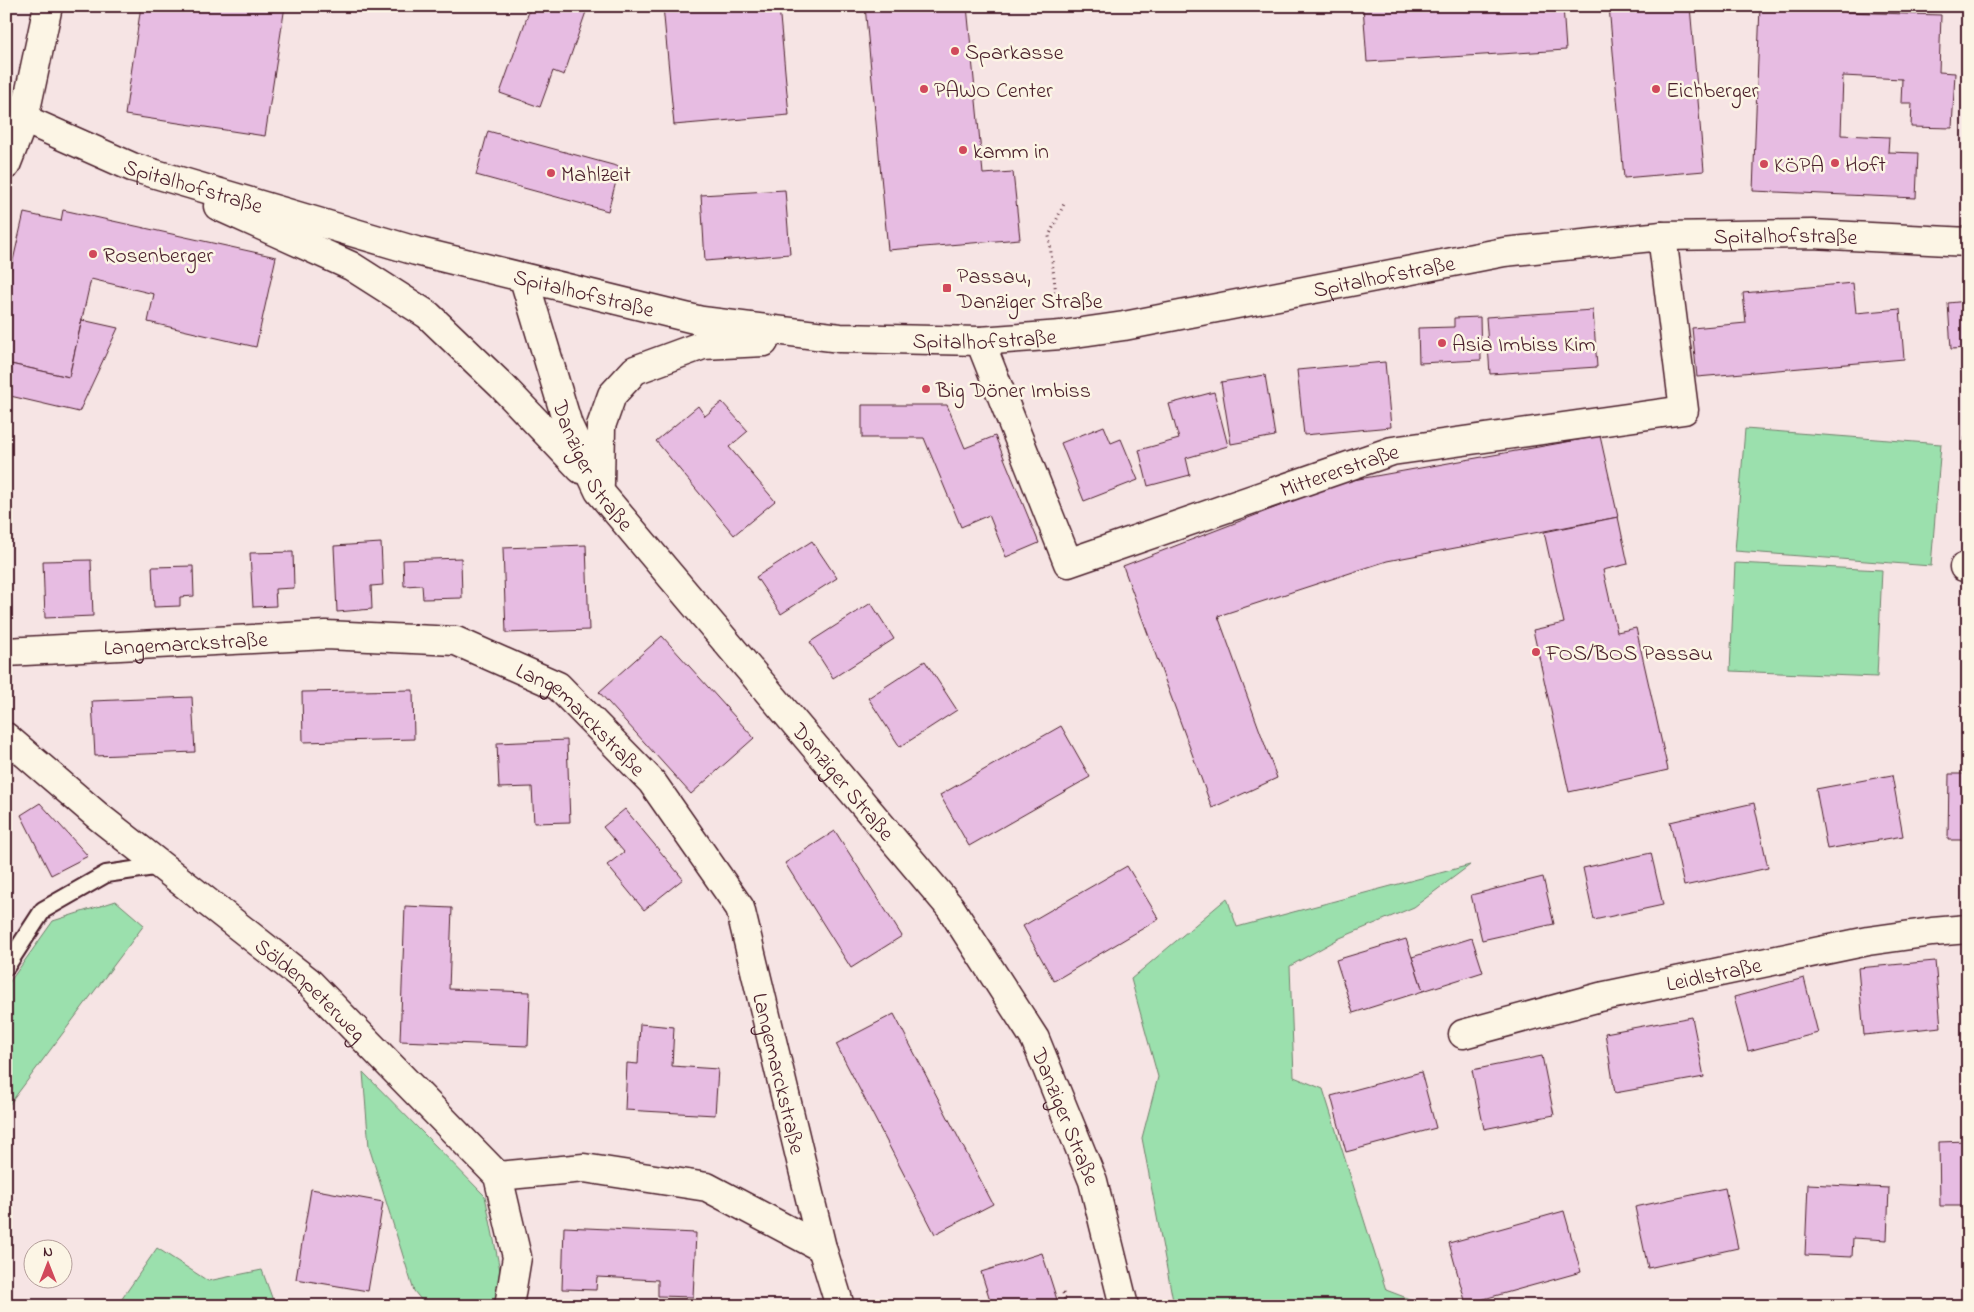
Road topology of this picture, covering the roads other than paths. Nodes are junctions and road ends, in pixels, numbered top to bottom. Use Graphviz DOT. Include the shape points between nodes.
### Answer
graph roads {
  1 [pos="48,6"];
  2 [pos="15,113"];
  3 [pos="6,164"];
  4 [pos="132,167"];
  5 [pos="1662,236"];
  6 [pos="1968,242"];
  7 [pos="524,279"];
  8 [pos="840,338"];
  9 [pos="980,341"];
  10 [pos="599,489"];
  11 [pos="6,652"];
  12 [pos="6,737"];
  13 [pos="161,866"];
  14 [pos="1968,929"];
  15 [pos="6,967"];
  16 [pos="1463,1034"];
  17 [pos="498,1176"];
  18 [pos="822,1248"];
  19 [pos="509,1306"];
  20 [pos="840,1306"];
  21 [pos="1124,1306"];
  1 -- 2 [label="street"];
  2 -- 3 [label="street"];
  2 -- 4 [label="street, Spitalhofstraße"];
  4 -- 7 [label="street, Spitalhofstraße" via="416,251"];
  4 -- 10 [label="street" via="351,266 428,316 502,386"];
  5 -- 6 [label="street, Spitalhofstraße" via="1812,234"];
  5 -- 9 [label="street, Spitalhofstraße" via="1504,252 1124,326"];
  5 -- 9 [label="street, Mittererstraße" via="1684,410 1392,451 1068,563"];
  7 -- 8 [label="street, Spitalhofstraße" via="702,321"];
  7 -- 10 [label="street, Danziger Straße" via="568,425"];
  8 -- 9 [label="street, Spitalhofstraße"];
  8 -- 10 [label="street" via="704,345 635,370 612,395 601,426"];
  10 -- 21 [label="street, Danziger Straße" via="950,907 1035,1039 1093,1181"];
  11 -- 18 [label="street, Langemarckstraße" via="326,635 456,641 558,686 652,782 740,908"];
  12 -- 13 [label="street, Söldenpeterweg"];
  13 -- 15 [label="lane" via="106,874 43,910"];
  13 -- 17 [label="street, Söldenpeterweg" via="308,981"];
  14 -- 16 [label="street, Leidlstraße" via="1858,943 1600,997"];
  17 -- 18 [label="street" via="584,1168 707,1187"];
  17 -- 19 [label="street" via="516,1257"];
  18 -- 20 [label="street, Langemarckstraße"];
}
